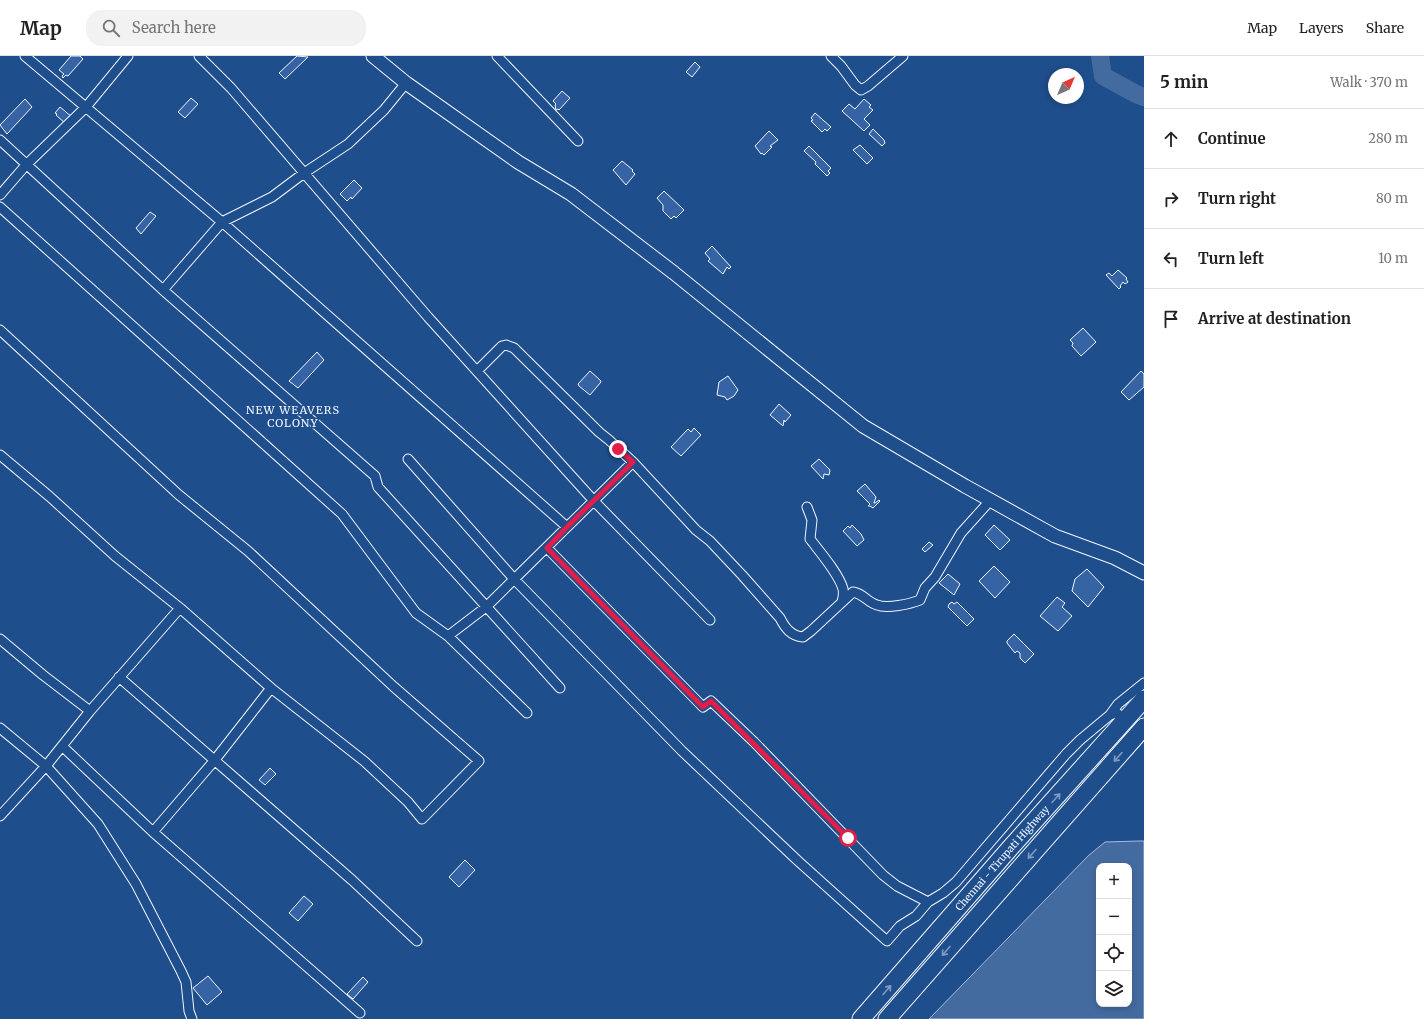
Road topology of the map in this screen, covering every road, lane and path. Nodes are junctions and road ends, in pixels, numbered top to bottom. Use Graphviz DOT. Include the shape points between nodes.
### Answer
graph roads {
  1 [pos="25,56"];
  2 [pos="128,56"];
  3 [pos="199,56"];
  4 [pos="373,56"];
  5 [pos="497,56"];
  6 [pos="831,56"];
  7 [pos="903,56"];
  8 [pos="406,83"];
  9 [pos="86,107"];
  10 [pos="0,140"];
  11 [pos="578,141"];
  12 [pos="26,165"];
  13 [pos="304,172"];
  14 [pos="0,195"];
  15 [pos="0,207"];
  16 [pos="222,222"];
  17 [pos="163,290"];
  18 [pos="0,330"];
  19 [pos="477,371"];
  20 [pos="0,455"];
  21 [pos="408,459"];
  22 [pos="633,462"];
  23 [pos="594,501"];
  24 [pos="993,502"];
  25 [pos="807,507"];
  26 [pos="567,527"];
  27 [pos="547,548"];
  28 [pos="1144,573"];
  29 [pos="515,580"];
  30 [pos="842,602"];
  31 [pos="486,607"];
  32 [pos="180,608"];
  33 [pos="710,620"];
  34 [pos="448,636"];
  35 [pos="0,639"];
  36 [pos="119,677"];
  37 [pos="1144,683"];
  38 [pos="271,688"];
  39 [pos="560,688"];
  40 [pos="1144,699"];
  41 [pos="90,711"];
  42 [pos="527,713"];
  43 [pos="1118,718"];
  44 [pos="1144,727"];
  45 [pos="0,728"];
  46 [pos="62,746"];
  47 [pos="214,761"];
  48 [pos="46,766"];
  49 [pos="0,816"];
  50 [pos="154,832"];
  51 [pos="928,902"];
  52 [pos="417,941"];
  53 [pos="360,1013"];
  54 [pos="192,1019"];
  55 [pos="861,1019"];
  56 [pos="887,1019"];
  1 -- 9 [label="street"];
  2 -- 9 [label="street"];
  3 -- 13 [label="street" via="231,88"];
  4 -- 8 [label="main road"];
  5 -- 11 [label="street"];
  6 -- 7 [label="street" via="861,90"];
  8 -- 13 [label="street" via="384,110 348,144"];
  8 -- 24 [label="main road" via="518,162 571,194 674,273 863,426"];
  9 -- 12 [label="street"];
  9 -- 16 [label="street"];
  10 -- 12 [label="street"];
  12 -- 14 [label="street"];
  12 -- 17 [label="street"];
  13 -- 16 [label="street" via="272,197"];
  13 -- 19 [label="street"];
  15 -- 34 [label="street" via="342,514 416,613"];
  16 -- 17 [label="street"];
  16 -- 26 [label="street"];
  17 -- 31 [label="street" via="375,476 378,486"];
  18 -- 38 [label="street" via="173,490 248,551 394,687 479,761 422,819 408,802 364,762"];
  19 -- 22 [label="street" via="502,346 514,348"];
  19 -- 23 [label="street"];
  20 -- 32 [label="street" via="115,556"];
  21 -- 29 [label="street"];
  22 -- 23 [label="street"];
  22 -- 30 [label="street" via="742,575 794,636 803,637"];
  23 -- 26 [label="street"];
  23 -- 33 [label="street"];
  24 -- 28 [label="main road" via="1056,536 1115,558"];
  24 -- 30 [label="street" via="988,503 961,533 920,600 912,603 877,605 853,592"];
  25 -- 30 [label="street" via="812,520 810,539 844,591"];
  26 -- 27 [label="street"];
  27 -- 29 [label="street"];
  27 -- 51 [label="street" via="703,707 711,701 754,742 883,875 897,886"];
  29 -- 31 [label="street"];
  29 -- 51 [label="street" via="682,751 887,941"];
  31 -- 34 [label="street"];
  31 -- 39 [label="street"];
  32 -- 36 [label="street"];
  32 -- 38 [label="street"];
  34 -- 42 [label="street"];
  35 -- 41 [label="street" via="43,676"];
  36 -- 41 [label="street"];
  36 -- 47 [label="street"];
  37 -- 43 [label="street" via="1118,704"];
  38 -- 47 [label="street"];
  40 -- 43 [label="highway, Chennai - Tirupati Highway"];
  41 -- 46 [label="street"];
  43 -- 51 [label="street" via="1080,740 956,882"];
  55 -- 43 [label="highway, Chennai - Tirupati Highway, one-way" via="1011,848"];
  44 -- 56 [label="highway, Chennai - Tirupati Highway, one-way"];
  45 -- 48 [label="street"];
  46 -- 48 [label="street"];
  46 -- 50 [label="street"];
  47 -- 50 [label="street"];
  47 -- 52 [label="street" via="352,880"];
  48 -- 49 [label="street"];
  48 -- 54 [label="street" via="98,824 136,884 186,982"];
  50 -- 53 [label="street"];
}
